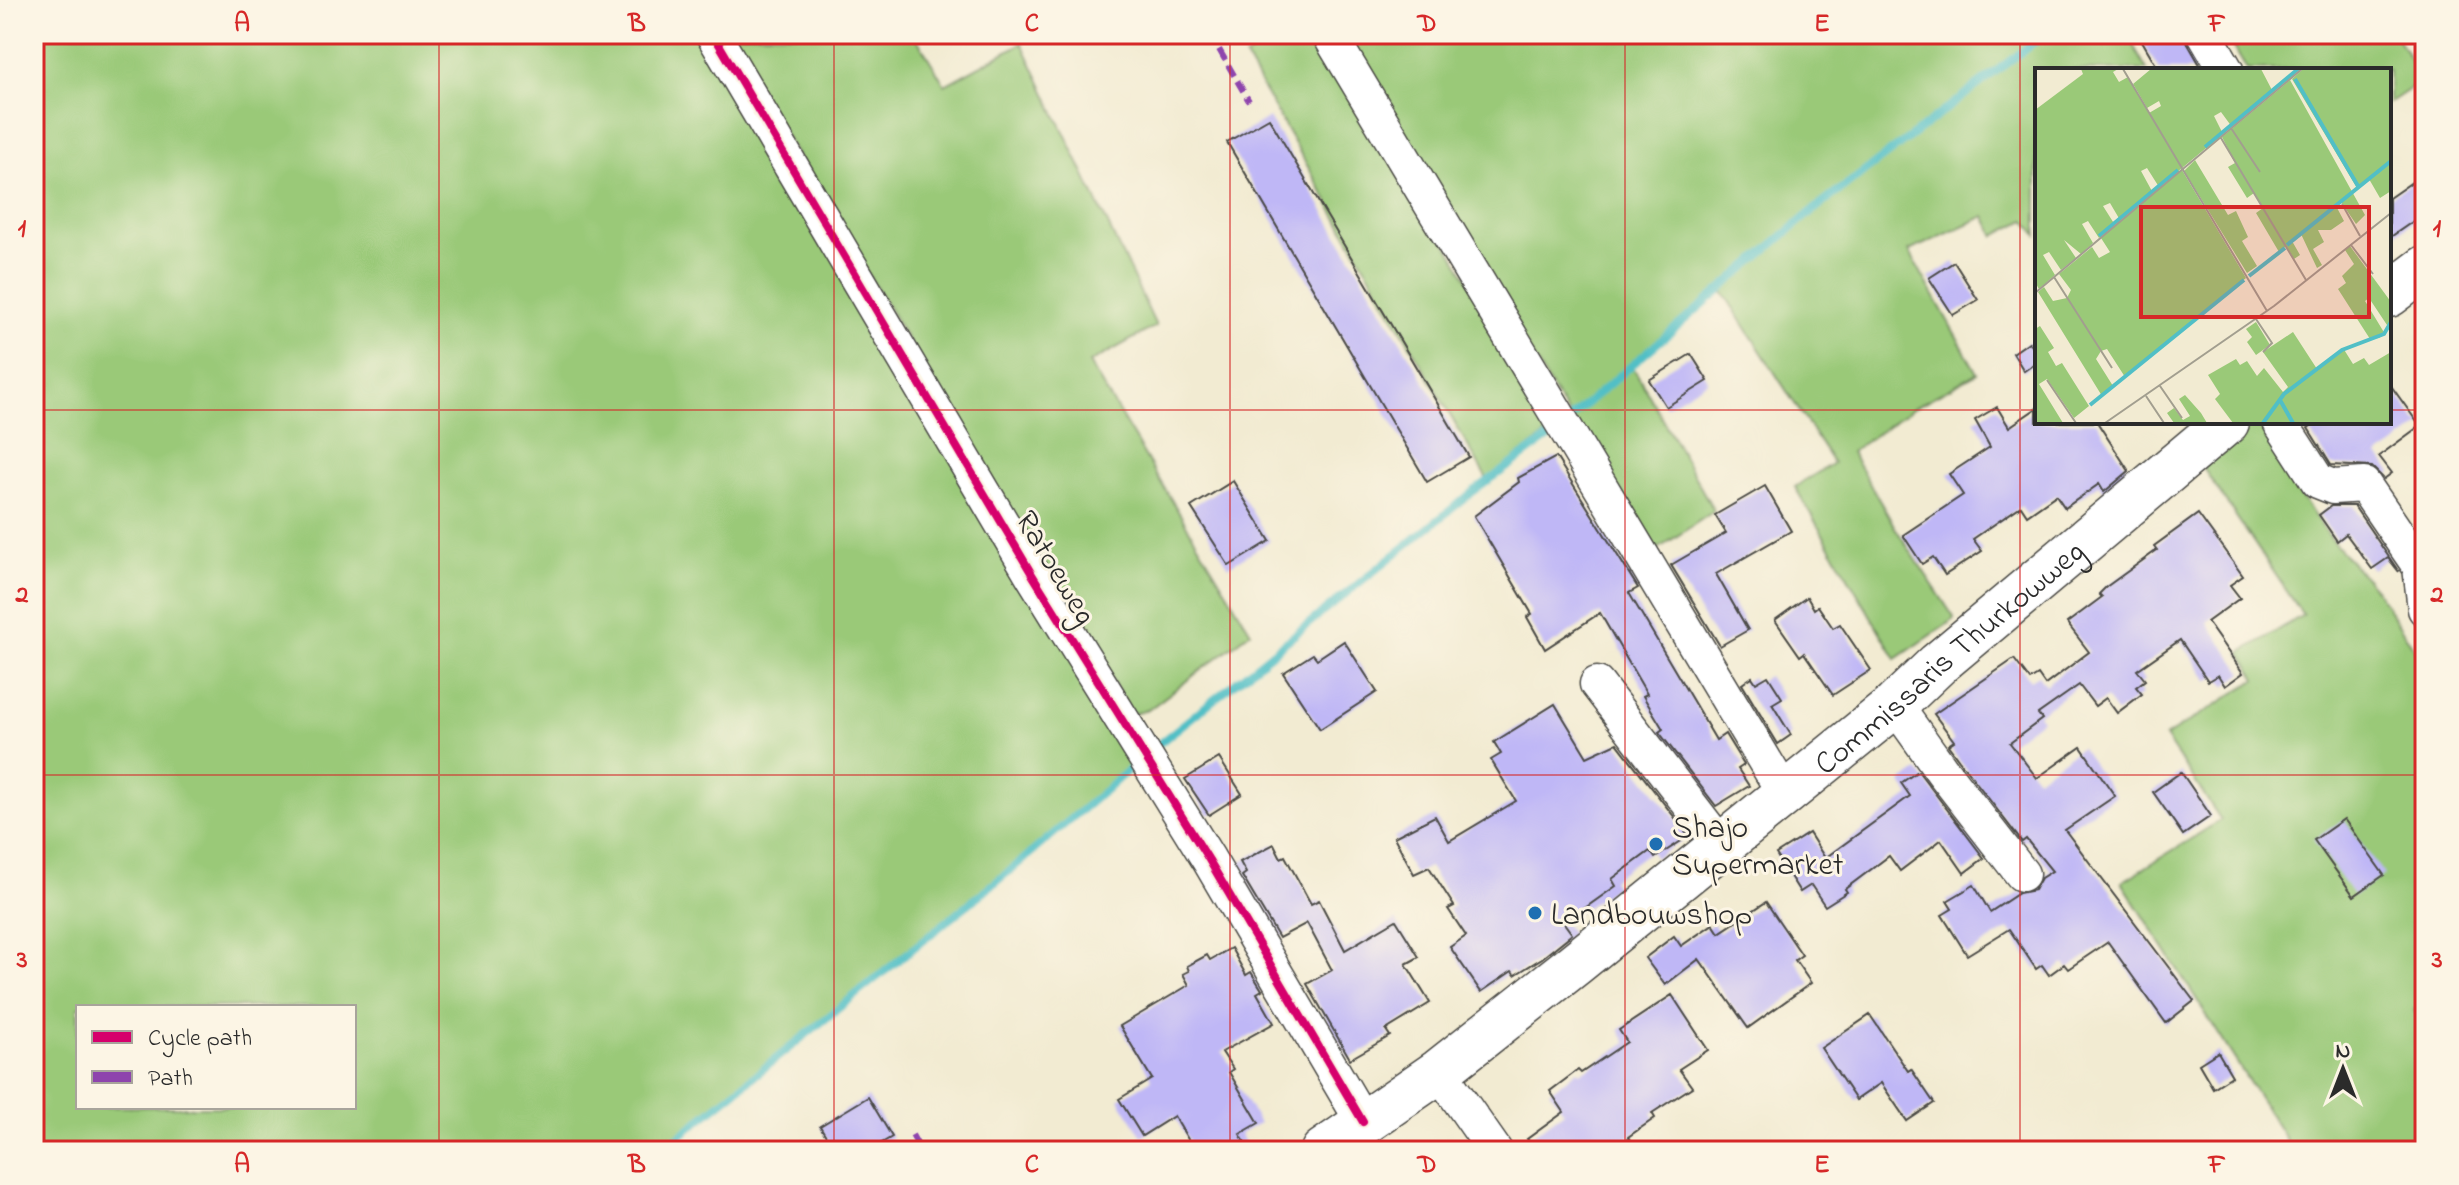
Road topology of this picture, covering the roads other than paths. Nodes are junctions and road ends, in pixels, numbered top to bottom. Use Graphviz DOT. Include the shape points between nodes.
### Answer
graph roads {
  1 [pos="713,34"];
  2 [pos="1329,34"];
  3 [pos="2205,34"];
  4 [pos="2225,68"];
  5 [pos="2425,268"];
  6 [pos="2391,294"];
  7 [pos="2225,424"];
  8 [pos="2281,424"];
  9 [pos="2425,609"];
  10 [pos="1597,684"];
  11 [pos="1895,705"];
  12 [pos="1786,796"];
  13 [pos="1721,845"];
  14 [pos="2022,874"];
  15 [pos="1439,1071"];
  16 [pos="1363,1122"];
  17 [pos="1323,1151"];
  18 [pos="1495,1151"];
  1 -- 16 [label="street, Ratoeweg"];
  2 -- 12 [label="street"];
  3 -- 4 [label="street"];
  5 -- 6 [label="main road"];
  7 -- 11 [label="main road, Commissaris Thurkowweg"];
  8 -- 9 [label="street" via="2318,481 2333,487 2364,485 2420,567"];
  10 -- 13 [label="street"];
  11 -- 12 [label="main road, Commissaris Thurkowweg"];
  11 -- 14 [label="street"];
  12 -- 13 [label="main road, Commissaris Thurkowweg"];
  13 -- 15 [label="main road, Commissaris Thurkowweg"];
  15 -- 16 [label="main road, Commissaris Thurkowweg"];
  15 -- 18 [label="street"];
  16 -- 17 [label="main road, Commissaris Thurkowweg"];
}
